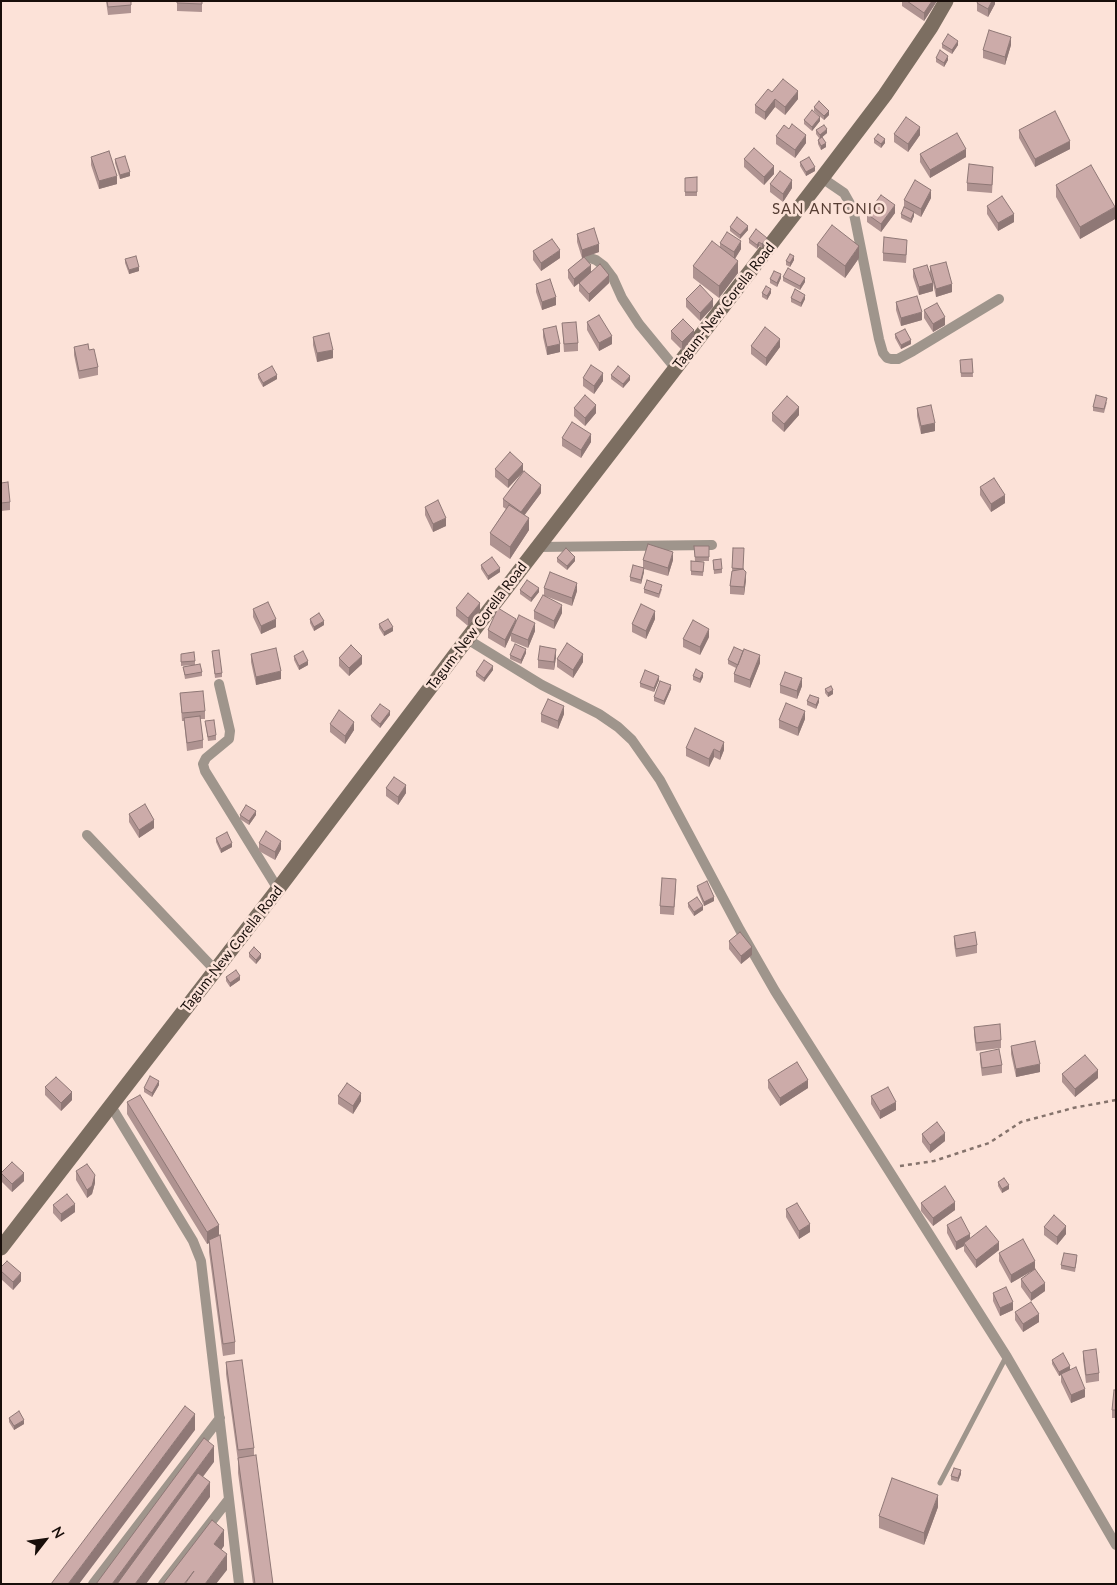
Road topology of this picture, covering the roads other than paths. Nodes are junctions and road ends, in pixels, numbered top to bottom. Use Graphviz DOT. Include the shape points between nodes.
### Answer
graph roads {
  1 [pos="946,1"];
  2 [pos="822,178"];
  3 [pos="590,258"];
  4 [pos="999,299"];
  5 [pos="676,369"];
  6 [pos="712,545"];
  7 [pos="538,547"];
  8 [pos="467,639"];
  9 [pos="220,684"];
  10 [pos="87,835"];
  11 [pos="278,889"];
  12 [pos="216,970"];
  13 [pos="111,1106"];
  14 [pos="1,1248"];
  15 [pos="1007,1357"];
  16 [pos="220,1418"];
  17 [pos="940,1483"];
  18 [pos="229,1499"];
  19 [pos="1112,1533"];
  20 [pos="1116,1545"];
  21 [pos="239,1583"];
  22 [pos="92,1584"];
  23 [pos="164,1584"];
  1 -- 2 [label="main road, Tagum-New Corella Road" via="885,95"];
  2 -- 4 [label="street" via="844,192 852,209 879,339 887,358 898,359"];
  2 -- 5 [label="main road, Tagum-New Corella Road"];
  3 -- 5 [label="street" via="604,266 639,324"];
  5 -- 7 [label="main road, Tagum-New Corella Road"];
  6 -- 7 [label="street"];
  7 -- 8 [label="main road, Tagum-New Corella Road"];
  8 -- 11 [label="main road, Tagum-New Corella Road"];
  8 -- 15 [label="street" via="542,685 598,714 632,740 660,780 775,991"];
  9 -- 11 [label="street" via="229,739 203,764"];
  10 -- 12 [label="street"];
  11 -- 12 [label="main road, Tagum-New Corella Road"];
  12 -- 13 [label="main road, Tagum-New Corella Road"];
  13 -- 14 [label="main road, Tagum-New Corella Road"];
  13 -- 16 [label="street" via="198,1251"];
  15 -- 17 [label="lane"];
  15 -- 19 [label="street"];
  16 -- 18 [label="street"];
  16 -- 22 [label="street"];
  18 -- 21 [label="street"];
  18 -- 23 [label="street"];
  19 -- 20 [label="street"];
}
